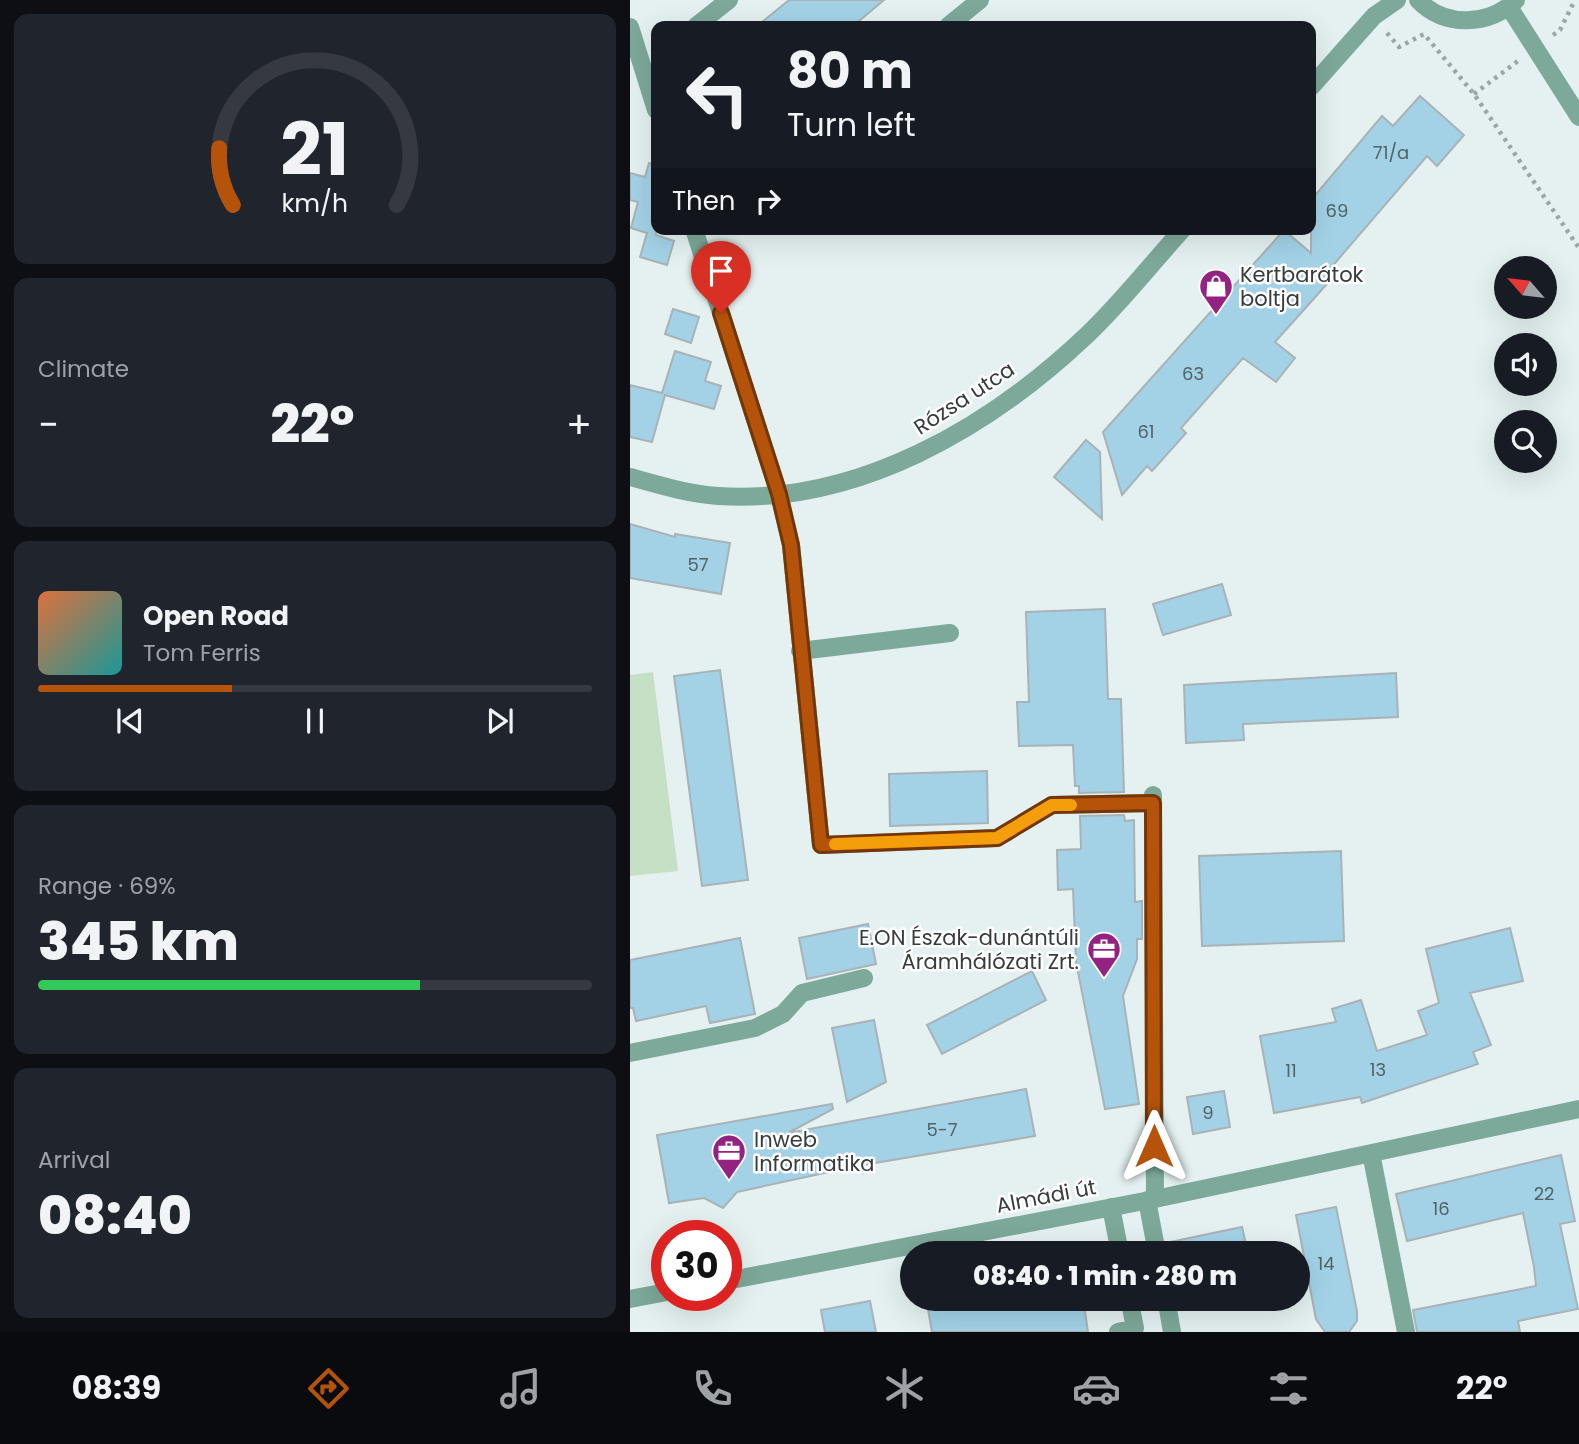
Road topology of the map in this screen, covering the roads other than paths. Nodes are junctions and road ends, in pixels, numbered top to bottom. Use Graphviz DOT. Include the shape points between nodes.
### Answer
graph roads {
  1 [pos="730,0"];
  2 [pos="980,0"];
  3 [pos="1397,0"];
  4 [pos="1418,0"];
  5 [pos="1513,4"];
  6 [pos="703,21"];
  7 [pos="954,21"];
  8 [pos="631,33"];
  9 [pos="650,63"];
  10 [pos="1316,81"];
  11 [pos="1579,117"];
  12 [pos="699,235"];
  13 [pos="1178,235"];
  14 [pos="630,477"];
  15 [pos="779,494"];
  16 [pos="950,633"];
  17 [pos="800,650"];
  18 [pos="864,978"];
  19 [pos="630,1053"];
  20 [pos="1579,1109"];
  21 [pos="1371,1153"];
  22 [pos="1151,1199"];
  23 [pos="1111,1207"];
  24 [pos="1118,1241"];
  25 [pos="1156,1241"];
  26 [pos="742,1277"];
  27 [pos="651,1295"];
  28 [pos="630,1299"];
  29 [pos="1132,1311"];
  30 [pos="1168,1311"];
  31 [pos="1118,1332"];
  32 [pos="1172,1332"];
  33 [pos="1406,1332"];
  1 -- 6 [label="street"];
  2 -- 7 [label="street"];
  3 -- 10 [label="street" via="1374,16"];
  4 -- 5 [label="street" via="1445,18 1466,21 1489,18"];
  5 -- 11 [label="street"];
  8 -- 9 [label="street"];
  12 -- 15 [label="street"];
  13 -- 15 [label="street, Rózsa utca" via="1087,335 981,418 933,449 824,487"];
  14 -- 15 [label="street, Rózsa utca" via="718,496"];
  15 -- 17 [label="street" via="791,545"];
  16 -- 17 [label="street"];
  17 -- 22 [label="street" via="821,845 997,838 1052,805 1153,799"];
  18 -- 19 [label="street" via="802,993 783,1014 755,1028"];
  20 -- 21 [label="street, Almádi út"];
  21 -- 22 [label="street, Almádi út"];
  21 -- 33 [label="street"];
  22 -- 23 [label="street, Almádi út"];
  22 -- 25 [label="street"];
  23 -- 24 [label="street"];
  23 -- 26 [label="street, Almádi út"];
  27 -- 28 [label="street"];
  29 -- 31 [label="street" via="1135,1328"];
  30 -- 32 [label="street"];
}
